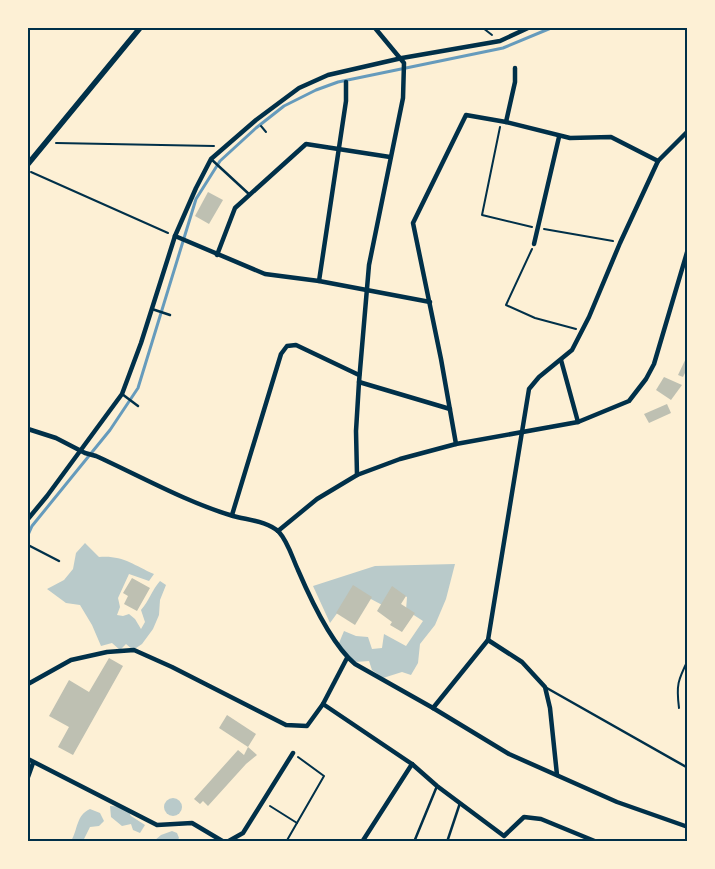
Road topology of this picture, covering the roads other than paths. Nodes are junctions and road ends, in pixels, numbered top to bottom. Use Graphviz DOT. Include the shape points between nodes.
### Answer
graph roads {
  1 [pos="140,28"];
  2 [pos="375,28"];
  3 [pos="528,28"];
  4 [pos="403,61"];
  5 [pos="515,68"];
  6 [pos="346,82"];
  7 [pos="504,122"];
  8 [pos="688,131"];
  9 [pos="559,137"];
  10 [pos="338,149"];
  11 [pos="390,157"];
  12 [pos="211,159"];
  13 [pos="658,161"];
  14 [pos="28,164"];
  15 [pos="250,195"];
  16 [pos="175,236"];
  17 [pos="534,244"];
  18 [pos="688,249"];
  19 [pos="217,255"];
  20 [pos="319,281"];
  21 [pos="367,290"];
  22 [pos="430,302"];
  23 [pos="154,309"];
  24 [pos="170,315"];
  25 [pos="561,360"];
  26 [pos="359,374"];
  27 [pos="358,382"];
  28 [pos="124,396"];
  29 [pos="138,406"];
  30 [pos="450,409"];
  31 [pos="578,422"];
  32 [pos="28,429"];
  33 [pos="521,433"];
  34 [pos="456,444"];
  35 [pos="82,452"];
  36 [pos="357,475"];
  37 [pos="232,515"];
  38 [pos="28,519"];
  39 [pos="278,531"];
  40 [pos="28,545"];
  41 [pos="59,561"];
  42 [pos="488,640"];
  43 [pos="347,658"];
  44 [pos="28,684"];
  45 [pos="545,687"];
  46 [pos="323,704"];
  47 [pos="433,708"];
  48 [pos="293,754"];
  49 [pos="28,759"];
  50 [pos="33,763"];
  51 [pos="412,764"];
  52 [pos="688,768"];
  53 [pos="557,775"];
  54 [pos="28,777"];
  55 [pos="437,786"];
  56 [pos="460,803"];
  57 [pos="688,827"];
  58 [pos="504,839"];
  59 [pos="226,842"];
  60 [pos="362,842"];
  61 [pos="414,842"];
  62 [pos="447,842"];
  63 [pos="597,842"];
  1 -- 14 [label="street"];
  2 -- 4 [label="street"];
  3 -- 4 [label="street" via="500,41"];
  4 -- 11 [label="street" via="403,98"];
  4 -- 12 [label="street" via="328,75 299,88"];
  5 -- 7 [label="street" via="515,82"];
  6 -- 10 [label="street"];
  7 -- 9 [label="street"];
  7 -- 22 [label="street" via="466,115 413,223"];
  8 -- 13 [label="street"];
  9 -- 13 [label="street" via="611,137"];
  9 -- 17 [label="street"];
  10 -- 11 [label="street"];
  10 -- 15 [label="street" via="306,144"];
  10 -- 20 [label="street"];
  11 -- 21 [label="street"];
  12 -- 15 [label="lane"];
  12 -- 16 [label="street"];
  13 -- 25 [label="street" via="583,331 572,350"];
  15 -- 19 [label="street" via="234,208"];
  16 -- 19 [label="street"];
  16 -- 23 [label="street"];
  18 -- 31 [label="street" via="654,364 646,380 629,401"];
  19 -- 20 [label="street" via="265,274"];
  20 -- 21 [label="street"];
  21 -- 22 [label="street"];
  21 -- 26 [label="street"];
  22 -- 30 [label="street"];
  23 -- 24 [label="lane"];
  23 -- 28 [label="street"];
  25 -- 31 [label="street"];
  25 -- 33 [label="street" via="529,389"];
  26 -- 27 [label="street"];
  26 -- 37 [label="street" via="296,345 288,346 281,354"];
  27 -- 30 [label="street"];
  27 -- 36 [label="street"];
  28 -- 29 [label="lane"];
  28 -- 35 [label="street"];
  30 -- 34 [label="street"];
  31 -- 33 [label="street"];
  32 -- 35 [label="street" via="56,438"];
  33 -- 34 [label="street"];
  33 -- 42 [label="street"];
  34 -- 36 [label="street"];
  35 -- 37 [label="street" via="192,501"];
  35 -- 38 [label="street"];
  36 -- 39 [label="street" via="317,499"];
  37 -- 39 [label="street"];
  39 -- 43 [label="street" via="307,592"];
  40 -- 41 [label="lane"];
  42 -- 45 [label="street" via="522,662"];
  42 -- 47 [label="street"];
  43 -- 46 [label="street"];
  43 -- 47 [label="street"];
  44 -- 46 [label="street" via="71,660 134,650 286,725 307,726"];
  45 -- 52 [label="lane"];
  45 -- 53 [label="street"];
  46 -- 51 [label="street"];
  47 -- 53 [label="street" via="509,754"];
  48 -- 59 [label="street" via="243,833"];
  49 -- 50 [label="street"];
  50 -- 54 [label="street"];
  50 -- 59 [label="street" via="157,825 192,823"];
  51 -- 55 [label="street"];
  51 -- 60 [label="street"];
  53 -- 57 [label="street" via="617,802"];
  55 -- 56 [label="street"];
  55 -- 61 [label="lane"];
  56 -- 58 [label="street"];
  56 -- 62 [label="lane"];
  58 -- 63 [label="street" via="524,818 541,820"];
}
